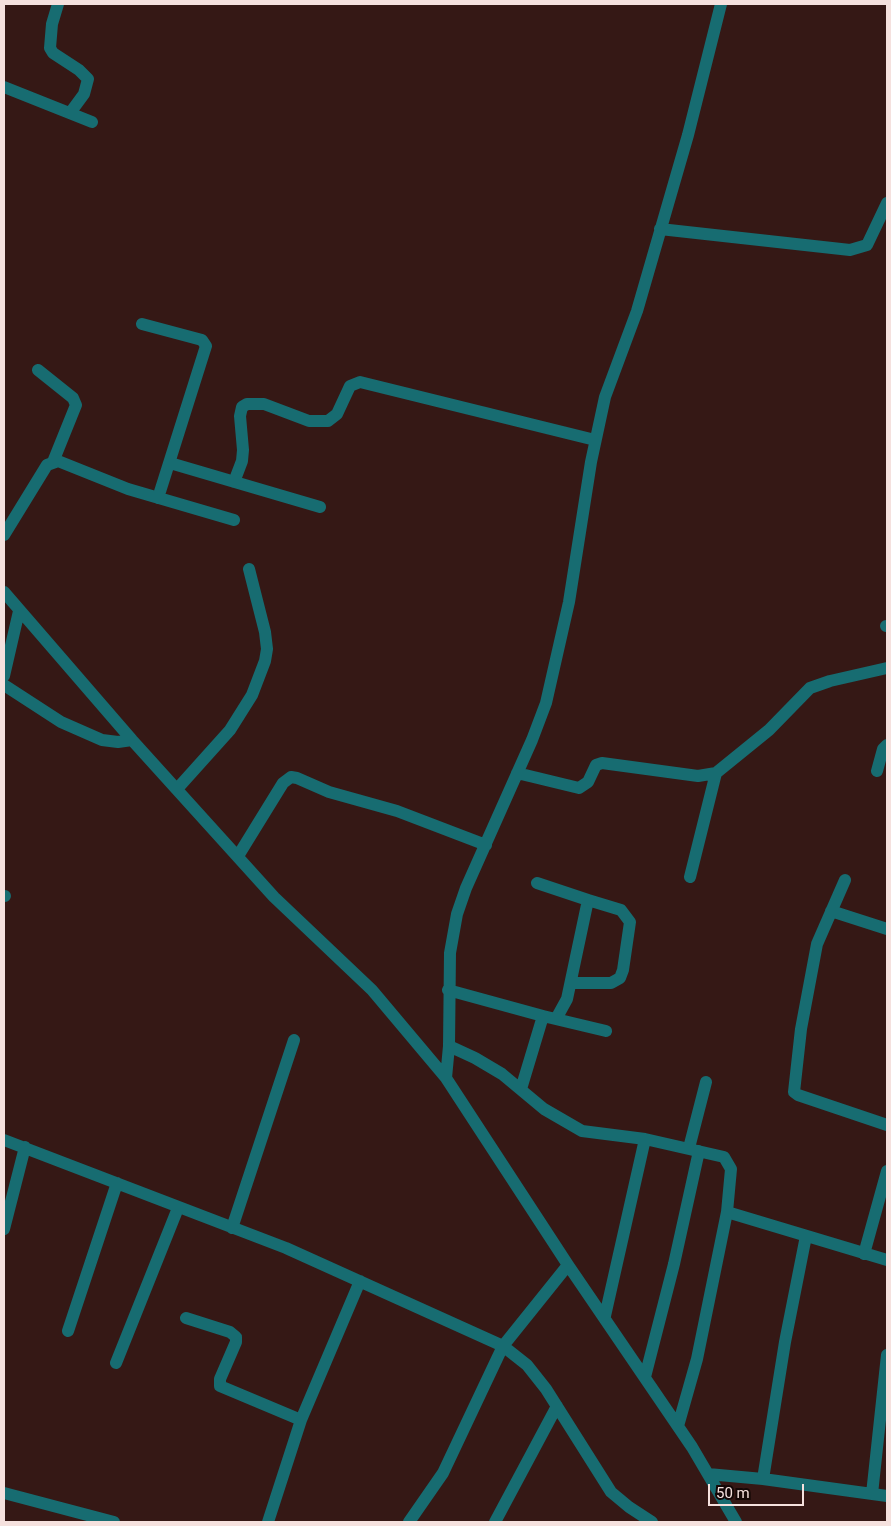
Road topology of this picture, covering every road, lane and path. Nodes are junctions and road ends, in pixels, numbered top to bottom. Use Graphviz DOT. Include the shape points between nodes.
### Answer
graph roads {
  1 [pos="58,4"];
  2 [pos="721,4"];
  3 [pos="4,87"];
  4 [pos="70,113"];
  5 [pos="92,122"];
  6 [pos="887,203"];
  7 [pos="660,230"];
  8 [pos="142,324"];
  9 [pos="38,370"];
  10 [pos="594,440"];
  11 [pos="53,462"];
  12 [pos="170,463"];
  13 [pos="234,482"];
  14 [pos="158,498"];
  15 [pos="320,507"];
  16 [pos="234,520"];
  17 [pos="4,535"];
  18 [pos="249,569"];
  19 [pos="4,592"];
  20 [pos="19,611"];
  21 [pos="887,668"];
  22 [pos="4,676"];
  23 [pos="4,686"];
  24 [pos="132,740"];
  25 [pos="887,745"];
  26 [pos="877,770"];
  27 [pos="716,773"];
  28 [pos="517,774"];
  29 [pos="177,789"];
  30 [pos="486,845"];
  31 [pos="238,856"];
  32 [pos="690,877"];
  33 [pos="845,880"];
  34 [pos="537,883"];
  35 [pos="588,900"];
  36 [pos="831,911"];
  37 [pos="887,929"];
  38 [pos="571,983"];
  39 [pos="448,990"];
  40 [pos="543,1016"];
  41 [pos="556,1019"];
  42 [pos="606,1031"];
  43 [pos="294,1040"];
  44 [pos="449,1046"];
  45 [pos="446,1078"];
  46 [pos="706,1082"];
  47 [pos="521,1090"];
  48 [pos="887,1124"];
  49 [pos="646,1139"];
  50 [pos="4,1140"];
  51 [pos="25,1147"];
  52 [pos="694,1149"];
  53 [pos="887,1171"];
  54 [pos="117,1183"];
  55 [pos="884,1192"];
  56 [pos="178,1208"];
  57 [pos="727,1212"];
  58 [pos="232,1228"];
  59 [pos="4,1229"];
  60 [pos="806,1236"];
  61 [pos="864,1254"];
  62 [pos="887,1260"];
  63 [pos="568,1265"];
  64 [pos="360,1281"];
  65 [pos="605,1316"];
  66 [pos="186,1318"];
  67 [pos="68,1331"];
  68 [pos="503,1346"];
  69 [pos="887,1355"];
  70 [pos="116,1363"];
  71 [pos="646,1377"];
  72 [pos="557,1406"];
  73 [pos="301,1420"];
  74 [pos="678,1426"];
  75 [pos="708,1474"];
  76 [pos="763,1479"];
  77 [pos="4,1494"];
  78 [pos="872,1494"];
  79 [pos="887,1496"];
  80 [pos="114,1522"];
  81 [pos="268,1522"];
  82 [pos="409,1522"];
  83 [pos="496,1522"];
  84 [pos="652,1522"];
  85 [pos="736,1522"];
  1 -- 4 [label="street" via="50,48 88,79 84,94"];
  2 -- 7 [label="street"];
  3 -- 4 [label="street"];
  4 -- 5 [label="street"];
  6 -- 7 [label="street" via="867,245 850,250"];
  7 -- 10 [label="street"];
  8 -- 12 [label="street" via="202,340 206,346"];
  9 -- 11 [label="street" via="73,398 76,406"];
  10 -- 13 [label="street" via="360,382 350,386 337,414 328,421 309,421 264,404 242,407 242,461"];
  10 -- 28 [label="street" via="569,602 546,703"];
  11 -- 14 [label="street" via="65,463"];
  11 -- 17 [label="street" via="43,470"];
  12 -- 13 [label="street"];
  12 -- 14 [label="street"];
  13 -- 15 [label="street"];
  14 -- 16 [label="street"];
  18 -- 29 [label="street" via="265,632 265,661 252,695 234,724"];
  19 -- 20 [label="street"];
  20 -- 22 [label="street"];
  20 -- 24 [label="street"];
  21 -- 27 [label="street" via="810,688 769,730"];
  23 -- 24 [label="street" via="61,722 102,740"];
  24 -- 29 [label="street"];
  25 -- 26 [label="street"];
  27 -- 28 [label="street" via="698,776 602,763 596,765 588,782 579,788"];
  27 -- 32 [label="street"];
  28 -- 30 [label="street"];
  29 -- 31 [label="street"];
  30 -- 31 [label="street" via="290,777 283,783"];
  30 -- 39 [label="street" via="457,914"];
  31 -- 45 [label="street" via="274,897 372,990"];
  33 -- 36 [label="street"];
  34 -- 35 [label="street"];
  35 -- 38 [label="street"];
  35 -- 38 [label="street" via="621,910 630,922 623,970 620,978 611,983"];
  36 -- 37 [label="street"];
  36 -- 48 [label="street" via="817,944 810,975 794,1092"];
  38 -- 41 [label="street"];
  39 -- 40 [label="street"];
  39 -- 44 [label="street"];
  40 -- 41 [label="street"];
  40 -- 47 [label="street"];
  41 -- 42 [label="street"];
  43 -- 58 [label="street"];
  44 -- 45 [label="street"];
  44 -- 47 [label="street" via="476,1058"];
  45 -- 63 [label="street"];
  46 -- 52 [label="street"];
  47 -- 49 [label="street" via="544,1109 582,1132"];
  49 -- 52 [label="street"];
  49 -- 65 [label="street"];
  50 -- 51 [label="street"];
  51 -- 54 [label="street"];
  51 -- 59 [label="street"];
  52 -- 57 [label="street" via="724,1157 729,1164"];
  52 -- 71 [label="street"];
  53 -- 55 [label="street"];
  54 -- 56 [label="street"];
  54 -- 67 [label="street"];
  55 -- 61 [label="street"];
  56 -- 58 [label="street"];
  56 -- 70 [label="street"];
  57 -- 60 [label="street"];
  57 -- 74 [label="street" via="697,1359"];
  58 -- 64 [label="street"];
  60 -- 61 [label="street"];
  60 -- 76 [label="street"];
  61 -- 62 [label="street"];
  63 -- 65 [label="street"];
  63 -- 68 [label="street"];
  64 -- 68 [label="street"];
  64 -- 73 [label="street"];
  65 -- 71 [label="street"];
  66 -- 73 [label="street" via="230,1332 236,1337 220,1386"];
  68 -- 72 [label="street" via="527,1365"];
  68 -- 82 [label="street" via="443,1473"];
  69 -- 78 [label="street"];
  71 -- 74 [label="street"];
  72 -- 83 [label="street"];
  72 -- 84 [label="street" via="611,1492"];
  73 -- 81 [label="street"];
  74 -- 75 [label="street"];
  75 -- 76 [label="street"];
  75 -- 85 [label="street"];
  76 -- 78 [label="street"];
  77 -- 80 [label="street"];
  78 -- 79 [label="street"];
}
